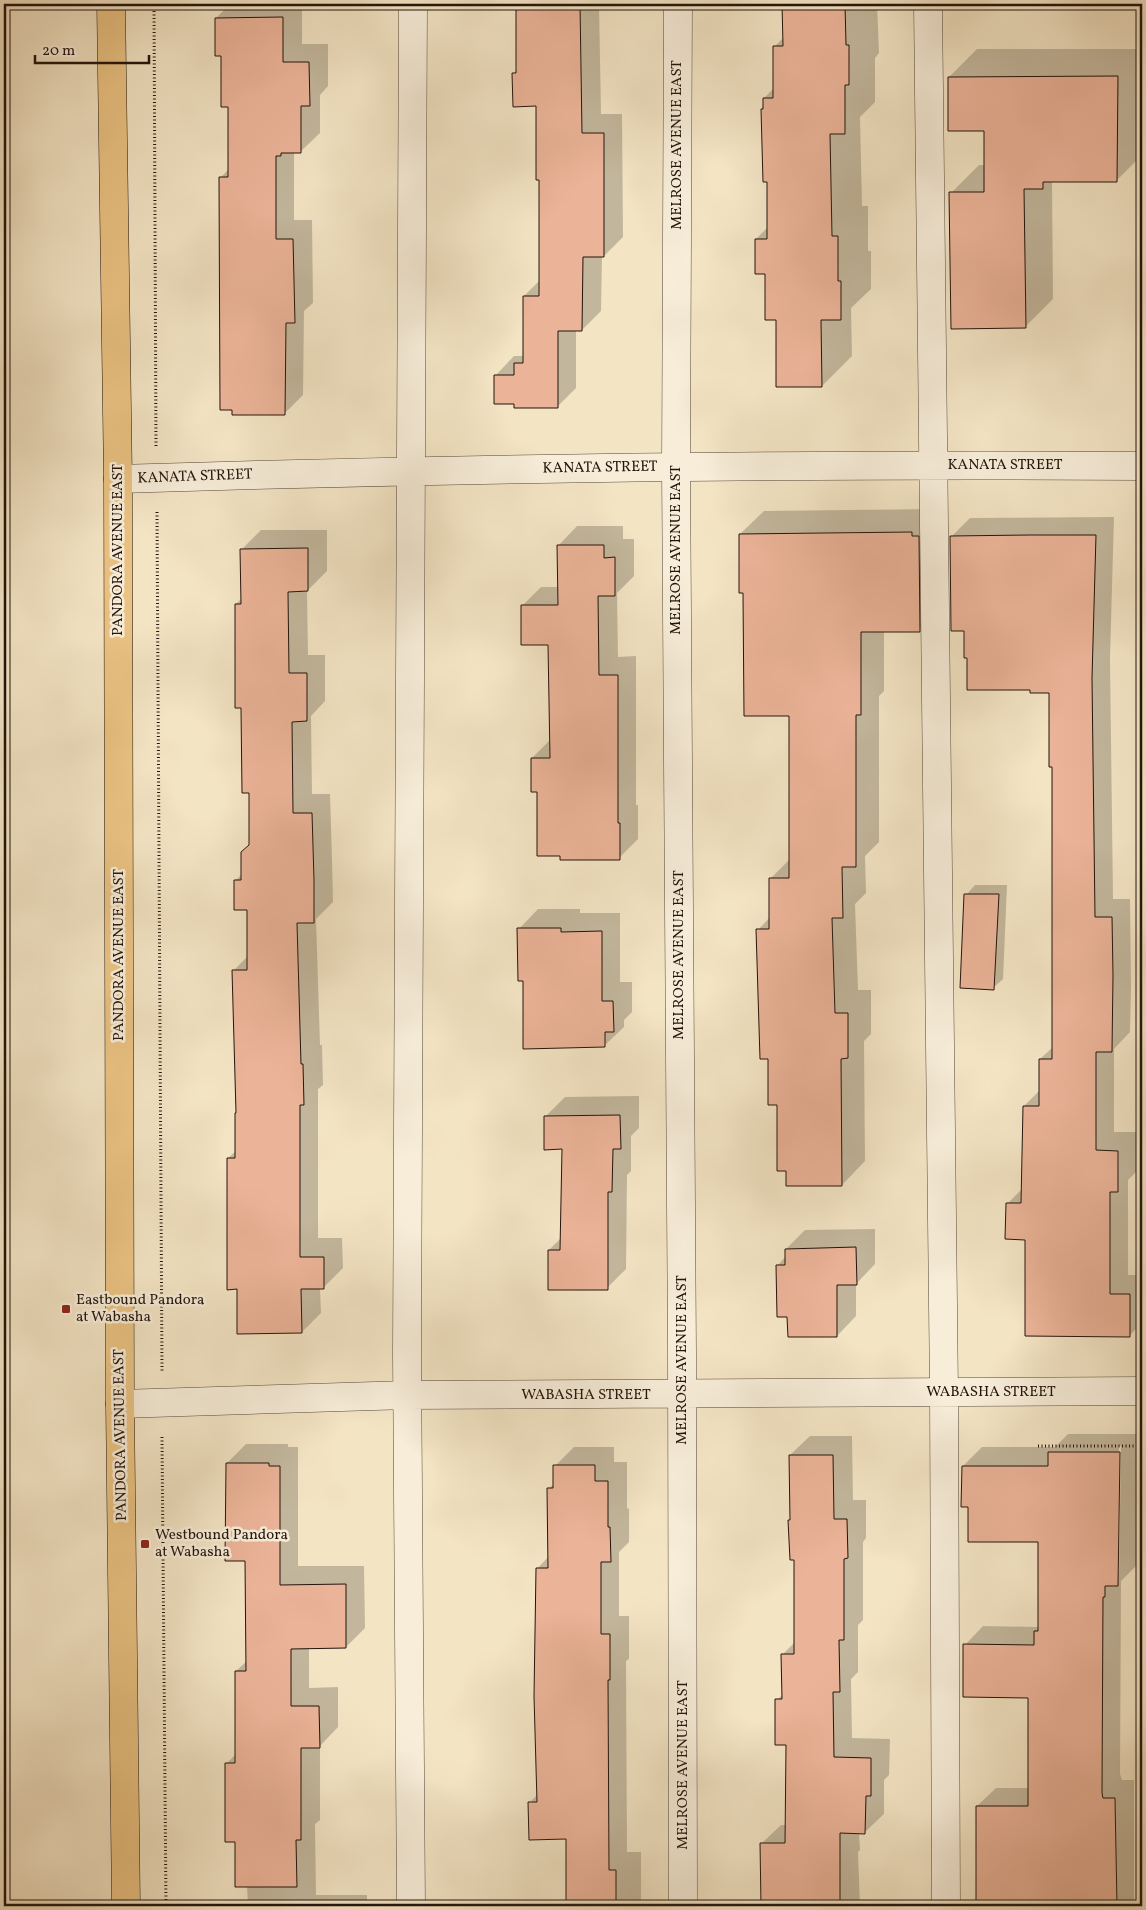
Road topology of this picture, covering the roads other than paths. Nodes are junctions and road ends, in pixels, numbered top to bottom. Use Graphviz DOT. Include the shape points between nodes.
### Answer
graph roads {
  1 [pos="111,4"];
  2 [pos="413,4"];
  3 [pos="678,4"];
  4 [pos="928,4"];
  5 [pos="933,465"];
  6 [pos="1142,466"];
  7 [pos="676,467"];
  8 [pos="411,471"];
  9 [pos="118,479"];
  10 [pos="1142,1390"];
  11 [pos="944,1392"];
  12 [pos="682,1394"];
  13 [pos="407,1396"];
  14 [pos="120,1404"];
  15 [pos="126,1906"];
  16 [pos="411,1906"];
  17 [pos="684,1906"];
  18 [pos="946,1906"];
  1 -- 9 [label="main road, PANDORA AVENUE EAST"];
  2 -- 8 [label="street"];
  3 -- 7 [label="street, MELROSE AVENUE EAST"];
  4 -- 5 [label="street"];
  5 -- 6 [label="street, KANATA STREET"];
  5 -- 7 [label="street, KANATA STREET"];
  5 -- 11 [label="street"];
  7 -- 8 [label="street, KANATA STREET"];
  7 -- 12 [label="street, MELROSE AVENUE EAST"];
  8 -- 9 [label="street, KANATA STREET"];
  8 -- 13 [label="street"];
  9 -- 14 [label="main road, PANDORA AVENUE EAST"];
  10 -- 11 [label="street, WABASHA STREET"];
  11 -- 12 [label="street, WABASHA STREET"];
  11 -- 18 [label="street"];
  12 -- 13 [label="street, WABASHA STREET"];
  12 -- 17 [label="street, MELROSE AVENUE EAST"];
  13 -- 14 [label="street, WABASHA STREET"];
  13 -- 16 [label="street"];
  14 -- 15 [label="main road, PANDORA AVENUE EAST"];
}
